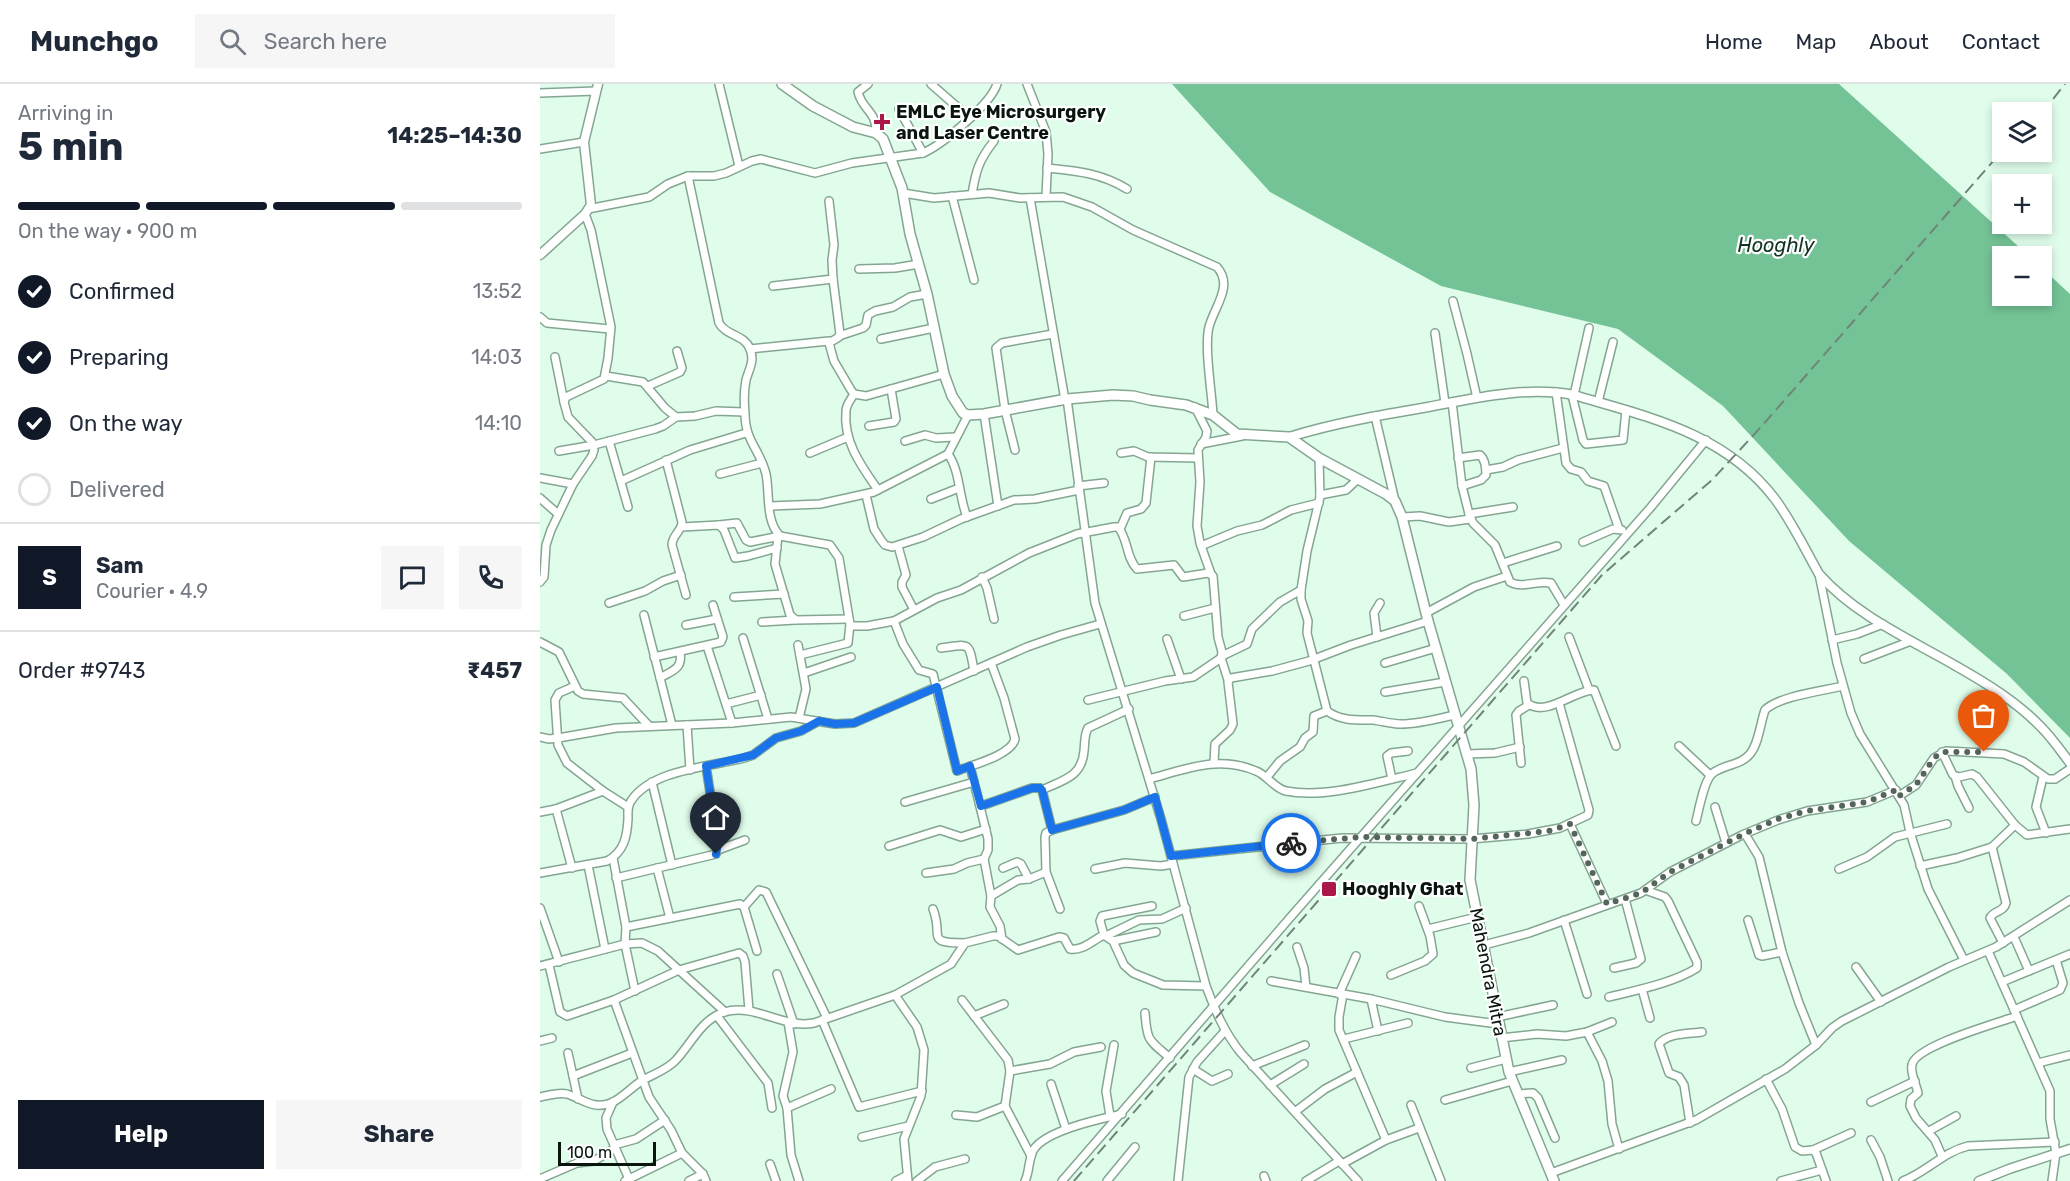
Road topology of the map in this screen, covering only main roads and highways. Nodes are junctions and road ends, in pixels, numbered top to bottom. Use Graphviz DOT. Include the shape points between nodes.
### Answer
graph roads {
  1 [pos="782,84"];
  2 [pos="1553,1177"];
  1 -- 2 [label="main road, Mahendra Mitra" via="833,117 883,139 903,193 944,374 958,407 968,415 1122,395 1195,407 1244,436 1289,437 1395,501 1473,784 1470,879 1501,1038 1510,1076"];
}
